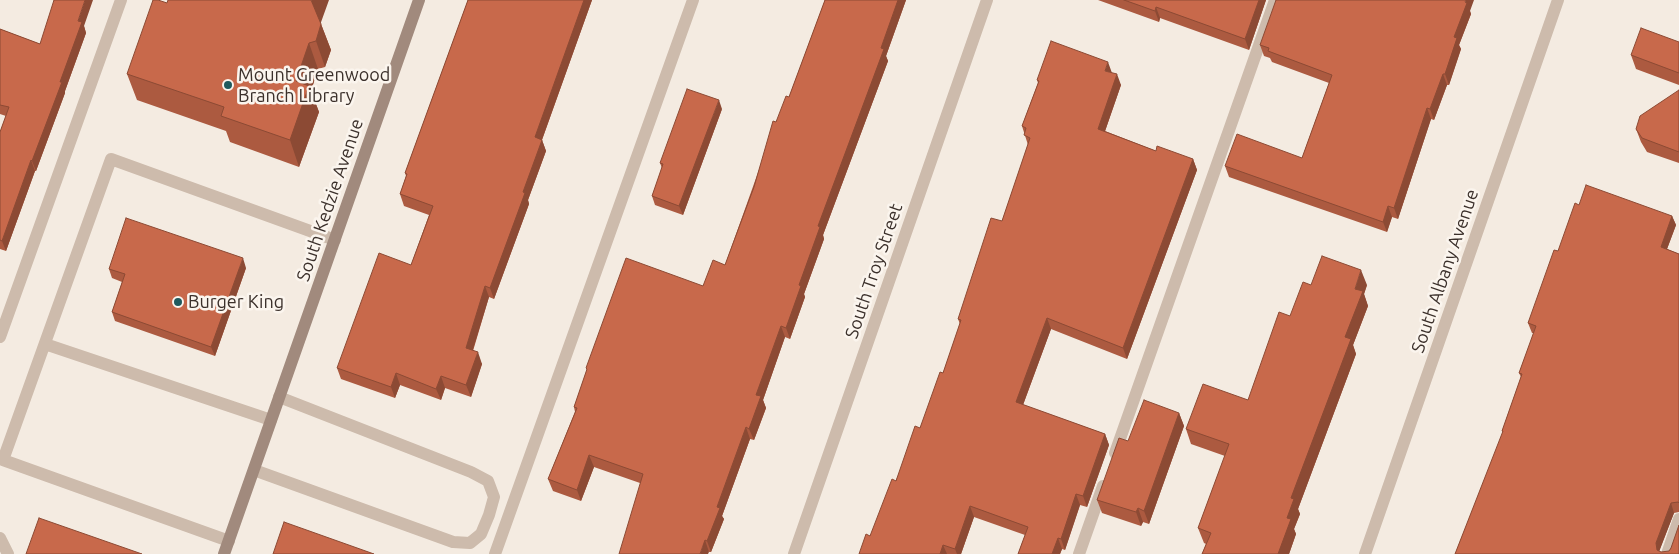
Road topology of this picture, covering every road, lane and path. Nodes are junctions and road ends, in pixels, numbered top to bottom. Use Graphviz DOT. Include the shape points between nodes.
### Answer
graph roads {
  1 [pos="121,0"];
  2 [pos="420,0"];
  3 [pos="694,0"];
  4 [pos="987,0"];
  5 [pos="1275,0"];
  6 [pos="1558,0"];
  7 [pos="335,240"];
  8 [pos="0,337"];
  9 [pos="45,344"];
  10 [pos="279,397"];
  11 [pos="271,420"];
  12 [pos="1112,460"];
  13 [pos="254,470"];
  14 [pos="1106,479"];
  15 [pos="1679,520"];
  16 [pos="0,538"];
  17 [pos="229,542"];
  18 [pos="8,554"];
  19 [pos="224,554"];
  20 [pos="495,554"];
  21 [pos="794,554"];
  22 [pos="1079,554"];
  23 [pos="1365,554"];
  24 [pos="1667,554"];
  1 -- 8 [label="street"];
  2 -- 7 [label="main road, South Kedzie Avenue"];
  3 -- 20 [label="street"];
  4 -- 21 [label="street, South Troy Street"];
  5 -- 12 [label="street"];
  6 -- 23 [label="street, South Albany Avenue"];
  7 -- 9 [label="street" via="111,159"];
  7 -- 10 [label="main road, South Kedzie Avenue"];
  9 -- 11 [label="street"];
  9 -- 17 [label="street" via="3,460"];
  10 -- 11 [label="main road, South Kedzie Avenue"];
  10 -- 13 [label="street" via="488,481 494,497 489,515 481,534 470,543 453,542"];
  11 -- 13 [label="main road, South Kedzie Avenue"];
  13 -- 17 [label="main road, South Kedzie Avenue"];
  14 -- 22 [label="street"];
  15 -- 24 [label="street"];
  16 -- 18 [label="street"];
  17 -- 19 [label="main road, South Kedzie Avenue"];
}
